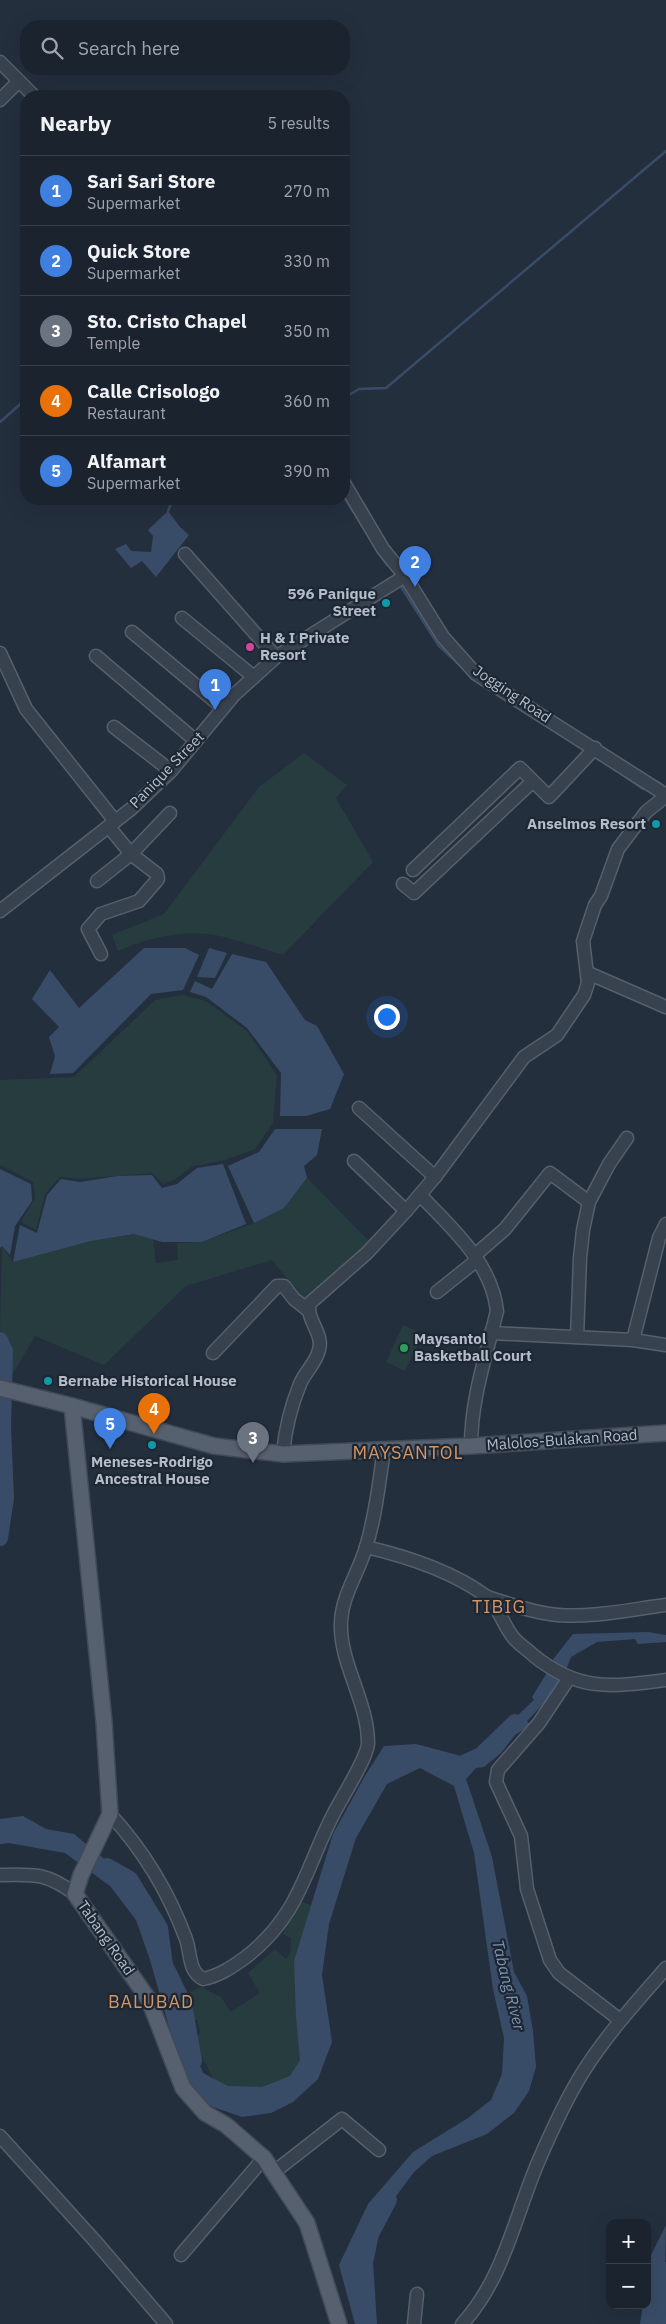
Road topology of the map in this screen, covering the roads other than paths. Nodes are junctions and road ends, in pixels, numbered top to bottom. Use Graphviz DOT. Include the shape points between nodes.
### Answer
graph roads {
  1 [pos="0,62"];
  2 [pos="19,82"];
  3 [pos="28,90"];
  4 [pos="0,100"];
  5 [pos="350,493"];
  6 [pos="185,554"];
  7 [pos="405,576"];
  8 [pos="182,618"];
  9 [pos="132,632"];
  10 [pos="0,653"];
  11 [pos="96,656"];
  12 [pos="276,657"];
  13 [pos="254,677"];
  14 [pos="223,708"];
  15 [pos="114,727"];
  16 [pos="196,741"];
  17 [pos="595,748"];
  18 [pos="171,771"];
  19 [pos="532,782"];
  20 [pos="666,795"];
  21 [pos="170,812"];
  22 [pos="112,824"];
  23 [pos="131,854"];
  24 [pos="413,870"];
  25 [pos="97,881"];
  26 [pos="403,884"];
  27 [pos="0,911"];
  28 [pos="101,954"];
  29 [pos="588,973"];
  30 [pos="666,1007"];
  31 [pos="359,1108"];
  32 [pos="627,1138"];
  33 [pos="354,1161"];
  34 [pos="435,1177"];
  35 [pos="420,1194"];
  36 [pos="589,1202"];
  37 [pos="406,1211"];
  38 [pos="666,1224"];
  39 [pos="476,1258"];
  40 [pos="437,1292"];
  41 [pos="308,1310"];
  42 [pos="492,1333"];
  43 [pos="577,1337"];
  44 [pos="633,1340"];
  45 [pos="665,1341"];
  46 [pos="213,1353"];
  47 [pos="0,1388"];
  48 [pos="72,1406"];
  49 [pos="666,1433"];
  50 [pos="471,1446"];
  51 [pos="384,1450"];
  52 [pos="283,1454"];
  53 [pos="366,1547"];
  54 [pos="487,1596"];
  55 [pos="666,1605"];
  56 [pos="567,1677"];
  57 [pos="666,1680"];
  58 [pos="110,1814"];
  59 [pos="0,1875"];
  60 [pos="75,1894"];
  61 [pos="666,1968"];
  62 [pos="620,2020"];
  63 [pos="0,2136"];
  64 [pos="379,2150"];
  65 [pos="264,2158"];
  66 [pos="274,2172"];
  67 [pos="181,2255"];
  68 [pos="417,2294"];
  69 [pos="166,2324"];
  70 [pos="339,2324"];
  71 [pos="414,2324"];
  72 [pos="462,2324"];
  1 -- 2 [label="street"];
  2 -- 3 [label="street"];
  2 -- 4 [label="street"];
  5 -- 7 [label="street, Jogging Road" via="383,549"];
  6 -- 12 [label="street"];
  7 -- 12 [label="street, Panique Street"];
  7 -- 17 [label="street, Jogging Road" via="442,637 476,674"];
  8 -- 13 [label="street"];
  9 -- 14 [label="street"];
  10 -- 22 [label="street" via="26,709"];
  11 -- 16 [label="street"];
  12 -- 13 [label="street, Panique Street"];
  13 -- 14 [label="street, Panique Street"];
  14 -- 16 [label="street, Panique Street"];
  15 -- 18 [label="street"];
  16 -- 18 [label="street, Panique Street"];
  17 -- 19 [label="street" via="549,797"];
  17 -- 20 [label="street, Jogging Road"];
  18 -- 22 [label="street, Panique Street"];
  19 -- 24 [label="street" via="520,768"];
  19 -- 26 [label="street" via="414,893"];
  20 -- 29 [label="street" via="646,812 618,849 583,941"];
  21 -- 23 [label="street"];
  22 -- 23 [label="street"];
  22 -- 27 [label="street, Panique Street"];
  23 -- 25 [label="street"];
  23 -- 28 [label="street" via="157,874 158,879 140,901 101,914 88,929"];
  29 -- 30 [label="street"];
  29 -- 34 [label="street" via="584,995 557,1035 524,1056"];
  31 -- 34 [label="street"];
  32 -- 36 [label="street" via="608,1164"];
  33 -- 37 [label="street"];
  34 -- 35 [label="street"];
  35 -- 37 [label="street"];
  35 -- 39 [label="street"];
  36 -- 39 [label="street" via="550,1173 505,1229"];
  36 -- 43 [label="street" via="580,1258"];
  37 -- 41 [label="street" via="367,1254 310,1303"];
  38 -- 44 [label="street" via="659,1238"];
  39 -- 40 [label="street"];
  39 -- 42 [label="street" via="496,1298"];
  41 -- 46 [label="street" via="284,1286 279,1285"];
  41 -- 52 [label="street" via="320,1349 301,1382"];
  42 -- 43 [label="street"];
  42 -- 50 [label="street" via="476,1388"];
  43 -- 44 [label="street"];
  44 -- 45 [label="street"];
  47 -- 48 [label="main road, Malolos-Bulakan Road"];
  48 -- 52 [label="main road, Malolos-Bulakan Road" via="214,1446"];
  48 -- 58 [label="main road, Tabang Road" via="104,1722"];
  49 -- 50 [label="main road, Malolos-Bulakan Road"];
  50 -- 51 [label="main road, Malolos-Bulakan Road"];
  51 -- 52 [label="main road, Malolos-Bulakan Road"];
  51 -- 53 [label="street"];
  53 -- 54 [label="street" via="402,1556 442,1572"];
  53 -- 58 [label="street" via="343,1606 341,1623 342,1641 363,1709 369,1745 334,1813 296,1900 277,1929 233,1966 214,1977 203,1979 196,1976 187,1940 162,1885"];
  54 -- 55 [label="street" via="526,1609 559,1615"];
  54 -- 56 [label="street" via="513,1638 544,1664"];
  56 -- 57 [label="street" via="590,1684"];
  56 -- 62 [label="street" via="539,1723 498,1770 496,1782 521,1836 527,1889 550,1960 559,1973"];
  58 -- 60 [label="main road, Tabang Road"];
  59 -- 60 [label="street" via="31,1874 57,1880"];
  60 -- 65 [label="main road, Tabang Road" via="149,2000 183,2088 205,2113 226,2125"];
  61 -- 62 [label="street"];
  62 -- 72 [label="street" via="564,2104 526,2192 492,2284"];
  63 -- 69 [label="street"];
  64 -- 66 [label="street" via="342,2119"];
  65 -- 66 [label="main road, Tabang Road"];
  65 -- 67 [label="street"];
  66 -- 70 [label="main road, Tabang Road" via="307,2223"];
  68 -- 71 [label="street"];
}
